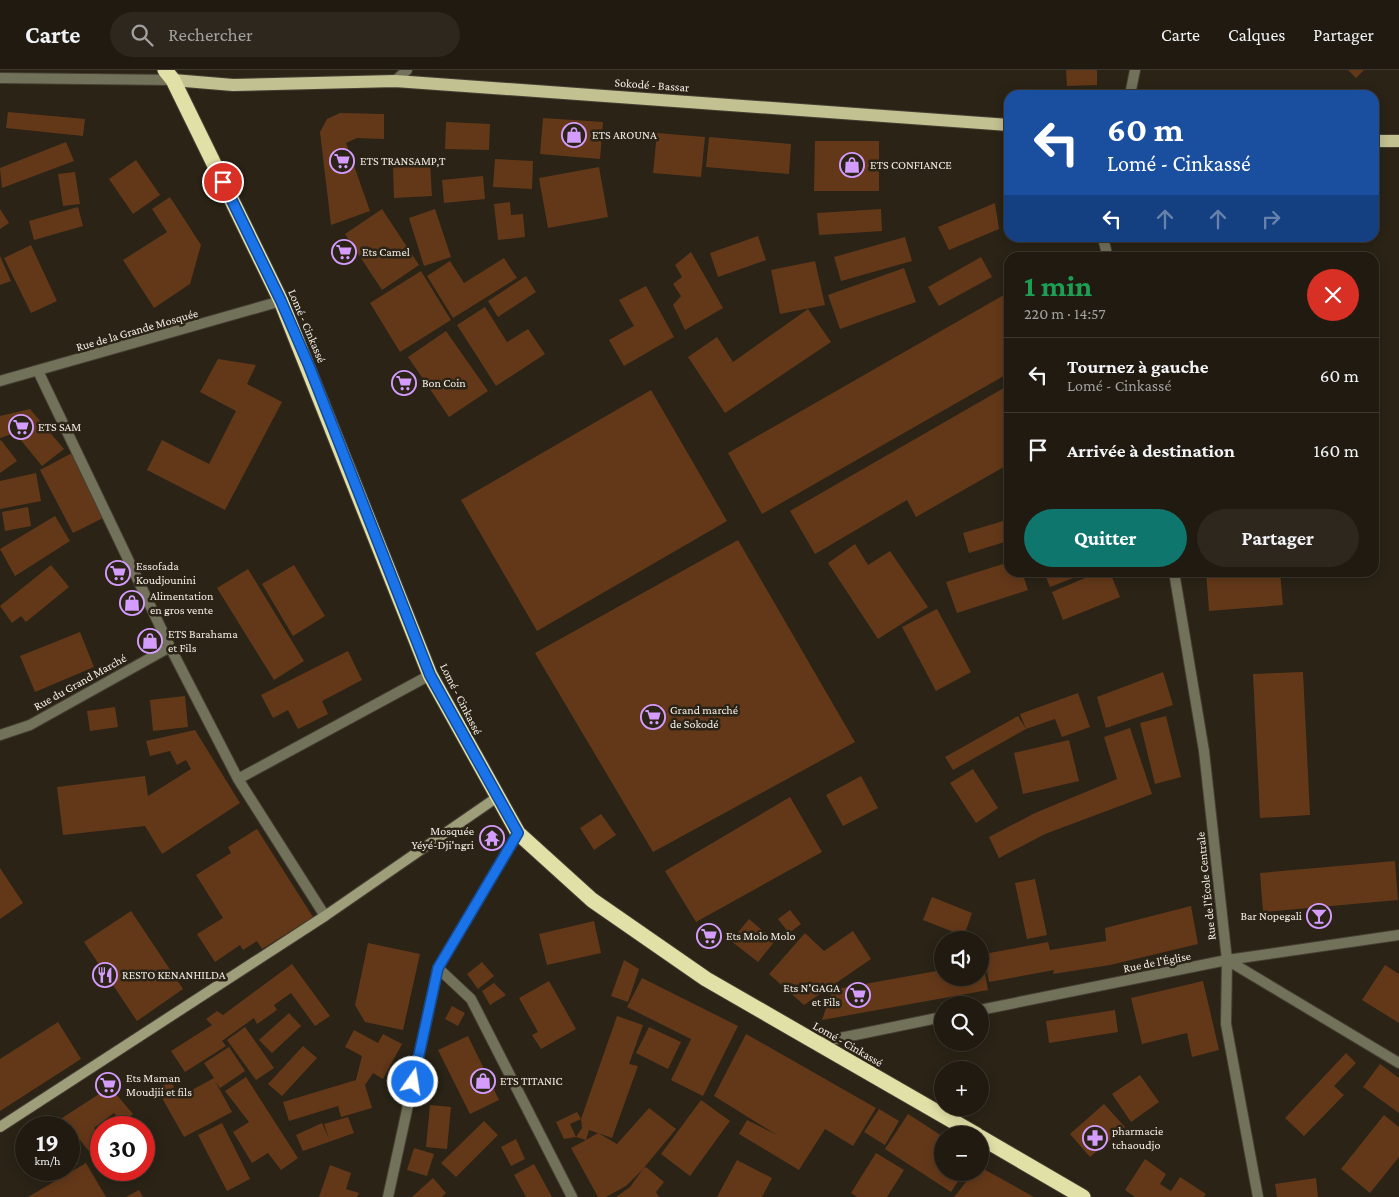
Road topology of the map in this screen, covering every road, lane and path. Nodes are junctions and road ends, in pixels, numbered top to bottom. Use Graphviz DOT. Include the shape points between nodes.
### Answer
graph roads {
  1 [pos="407,70"];
  2 [pos="1135,70"];
  3 [pos="169,75"];
  4 [pos="0,78"];
  5 [pos="395,81"];
  6 [pos="1131,90"];
  7 [pos="1004,124"];
  8 [pos="1379,141"];
  9 [pos="1399,141"];
  10 [pos="281,301"];
  11 [pos="38,371"];
  12 [pos="0,381"];
  13 [pos="1175,577"];
  14 [pos="170,647"];
  15 [pos="430,675"];
  16 [pos="0,735"];
  17 [pos="238,779"];
  18 [pos="496,798"];
  19 [pos="518,833"];
  20 [pos="325,916"];
  21 [pos="1399,935"];
  22 [pos="1227,960"];
  23 [pos="438,968"];
  24 [pos="989,1008"];
  25 [pos="934,1019"];
  26 [pos="816,1043"];
  27 [pos="1399,1063"];
  28 [pos="961,1126"];
  29 [pos="0,1127"];
  30 [pos="989,1142"];
  31 [pos="388,1197"];
  32 [pos="572,1197"];
  33 [pos="1083,1197"];
  34 [pos="1258,1197"];
  1 -- 5 [label="street"];
  2 -- 6 [label="street"];
  3 -- 4 [label="street"];
  3 -- 5 [label="main road, Sokodé - Bassar" via="233,85"];
  3 -- 10 [label="highway, Lomé - Cinkassé"];
  5 -- 7 [label="main road, Sokodé - Bassar"];
  8 -- 9 [label="main road"];
  10 -- 11 [label="street, Rue de la Grande Mosquée"];
  10 -- 15 [label="highway, Lomé - Cinkassé"];
  11 -- 12 [label="street, Rue de la Grande Mosquée"];
  11 -- 14 [label="street"];
  13 -- 22 [label="street, Rue de l'École Centrale" via="1204,751"];
  14 -- 16 [label="street, Rue du Grand Marché" via="30,725"];
  14 -- 17 [label="street"];
  15 -- 17 [label="street"];
  15 -- 18 [label="highway, Lomé - Cinkassé"];
  17 -- 20 [label="street"];
  18 -- 19 [label="highway, Lomé - Cinkassé"];
  18 -- 20 [label="main road"];
  19 -- 23 [label="street"];
  19 -- 26 [label="highway, Lomé - Cinkassé" via="592,900 634,931 706,979"];
  20 -- 29 [label="main road"];
  21 -- 22 [label="street, Rue de l'Église"];
  22 -- 24 [label="street, Rue de l'Église"];
  22 -- 27 [label="street"];
  22 -- 34 [label="street, Rue de l'École Centrale" via="1226,1024"];
  23 -- 31 [label="street"];
  23 -- 32 [label="street" via="471,999"];
  25 -- 26 [label="street"];
  26 -- 28 [label="highway, Lomé - Cinkassé"];
  30 -- 33 [label="highway"];
}
